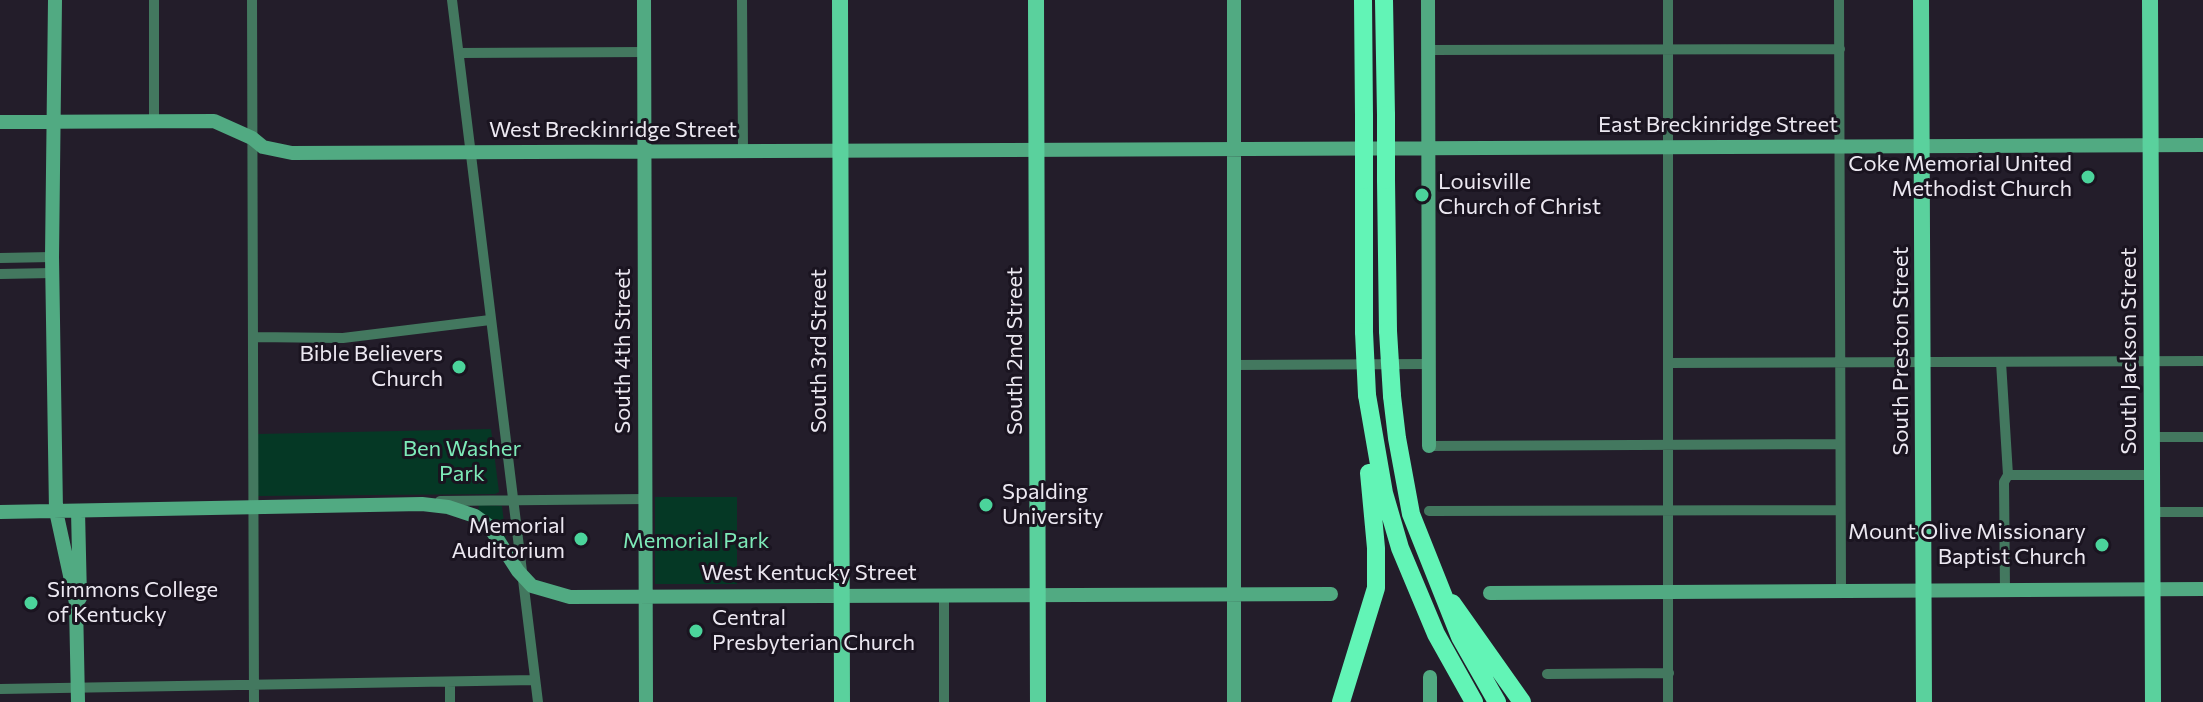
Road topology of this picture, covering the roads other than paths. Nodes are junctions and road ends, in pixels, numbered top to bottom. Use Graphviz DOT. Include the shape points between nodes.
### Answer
graph roads {
  1 [pos="55,0"];
  2 [pos="154,0"];
  3 [pos="252,0"];
  4 [pos="452,0"];
  5 [pos="644,0"];
  6 [pos="742,0"];
  7 [pos="840,0"];
  8 [pos="1036,0"];
  9 [pos="1234,0"];
  10 [pos="1363,0"];
  11 [pos="1387,0"];
  12 [pos="1428,0"];
  13 [pos="1668,0"];
  14 [pos="1839,0"];
  15 [pos="1921,0"];
  16 [pos="2150,0"];
  17 [pos="1840,49"];
  18 [pos="1429,50"];
  19 [pos="1668,50"];
  20 [pos="644,52"];
  21 [pos="459,53"];
  22 [pos="154,120"];
  23 [pos="55,121"];
  24 [pos="0,122"];
  25 [pos="252,138"];
  26 [pos="2150,145"];
  27 [pos="2203,145"];
  28 [pos="1838,147"];
  29 [pos="1922,147"];
  30 [pos="1668,148"];
  31 [pos="1233,149"];
  32 [pos="1429,149"];
  33 [pos="1037,150"];
  34 [pos="645,151"];
  35 [pos="743,151"];
  36 [pos="841,151"];
  37 [pos="469,152"];
  38 [pos="52,257"];
  39 [pos="0,258"];
  40 [pos="52,273"];
  41 [pos="0,274"];
  42 [pos="490,320"];
  43 [pos="253,337"];
  44 [pos="2151,361"];
  45 [pos="2203,361"];
  46 [pos="1923,362"];
  47 [pos="2001,362"];
  48 [pos="1668,363"];
  49 [pos="1840,363"];
  50 [pos="1429,364"];
  51 [pos="1234,365"];
  52 [pos="2152,437"];
  53 [pos="2203,437"];
  54 [pos="1840,444"];
  55 [pos="1669,445"];
  56 [pos="1429,446"];
  57 [pos="2008,475"];
  58 [pos="2152,475"];
  59 [pos="1378,495"];
  60 [pos="512,499"];
  61 [pos="646,499"];
  62 [pos="422,504"];
  63 [pos="252,509"];
  64 [pos="1840,510"];
  65 [pos="56,511"];
  66 [pos="78,511"];
  67 [pos="1429,511"];
  68 [pos="1669,511"];
  69 [pos="0,512"];
  70 [pos="2152,512"];
  71 [pos="2203,512"];
  72 [pos="522,575"];
  73 [pos="2152,589"];
  74 [pos="2203,589"];
  75 [pos="1924,591"];
  76 [pos="2005,591"];
  77 [pos="1669,592"];
  78 [pos="1841,592"];
  79 [pos="1490,593"];
  80 [pos="1234,594"];
  81 [pos="1331,594"];
  82 [pos="842,595"];
  83 [pos="944,595"];
  84 [pos="1038,595"];
  85 [pos="646,596"];
  86 [pos="76,603"];
  87 [pos="1454,612"];
  88 [pos="1669,673"];
  89 [pos="1547,674"];
  90 [pos="1430,677"];
  91 [pos="535,680"];
  92 [pos="450,682"];
  93 [pos="254,685"];
  94 [pos="0,689"];
  95 [pos="78,695"];
  96 [pos="254,702"];
  97 [pos="450,702"];
  98 [pos="538,702"];
  99 [pos="646,702"];
  100 [pos="842,702"];
  101 [pos="944,702"];
  102 [pos="1038,702"];
  103 [pos="1234,702"];
  104 [pos="1341,702"];
  105 [pos="1430,702"];
  106 [pos="1474,702"];
  107 [pos="1497,702"];
  108 [pos="1522,702"];
  109 [pos="1668,702"];
  110 [pos="1924,702"];
  111 [pos="2153,702"];
  1 -- 23 [label="street"];
  2 -- 22 [label="street"];
  3 -- 25 [label="street"];
  4 -- 21 [label="street"];
  5 -- 20 [label="street, South 4th Street"];
  6 -- 35 [label="street"];
  7 -- 36 [label="main road, South 3rd Street"];
  8 -- 33 [label="main road, South 2nd Street"];
  9 -- 31 [label="street"];
  10 -- 59 [label="highway, bridge" via="1364,332"];
  11 -- 87 [label="highway, bridge" via="1392,396 1411,514 1438,586"];
  12 -- 18 [label="street"];
  13 -- 19 [label="street"];
  14 -- 17 [label="street"];
  15 -- 29 [label="main road, South Preston Street"];
  16 -- 26 [label="main road, South Jackson Street"];
  17 -- 19 [label="street"];
  17 -- 28 [label="street"];
  18 -- 19 [label="street"];
  18 -- 32 [label="street"];
  19 -- 30 [label="street"];
  20 -- 21 [label="street"];
  20 -- 34 [label="street, South 4th Street"];
  21 -- 37 [label="street"];
  22 -- 23 [label="street, West Breckinridge Street"];
  22 -- 25 [label="street, West Breckinridge Street" via="214,121"];
  23 -- 24 [label="street, West Breckinridge Street"];
  23 -- 38 [label="street"];
  25 -- 37 [label="street, West Breckinridge Street" via="263,147 292,153"];
  25 -- 43 [label="street"];
  26 -- 27 [label="street, East Breckinridge Street"];
  26 -- 29 [label="street, East Breckinridge Street"];
  26 -- 44 [label="main road, South Jackson Street"];
  28 -- 29 [label="street, East Breckinridge Street"];
  28 -- 30 [label="street, East Breckinridge Street"];
  28 -- 49 [label="street"];
  29 -- 46 [label="main road, South Preston Street"];
  30 -- 32 [label="street, East Breckinridge Street"];
  30 -- 48 [label="street"];
  31 -- 32 [label="street, East Breckinridge Street"];
  31 -- 33 [label="street, West Breckinridge Street"];
  31 -- 51 [label="street"];
  32 -- 50 [label="street"];
  33 -- 36 [label="street, West Breckinridge Street"];
  33 -- 84 [label="main road, South 2nd Street"];
  34 -- 35 [label="street, West Breckinridge Street"];
  34 -- 37 [label="street, West Breckinridge Street"];
  34 -- 61 [label="street, South 4th Street"];
  35 -- 36 [label="street, West Breckinridge Street"];
  36 -- 82 [label="main road, South 3rd Street"];
  37 -- 42 [label="street"];
  38 -- 39 [label="street"];
  38 -- 40 [label="street"];
  40 -- 41 [label="street"];
  40 -- 65 [label="street"];
  42 -- 43 [label="street" via="343,338"];
  42 -- 60 [label="street"];
  43 -- 63 [label="street"];
  44 -- 45 [label="street"];
  44 -- 47 [label="street"];
  44 -- 52 [label="main road, South Jackson Street"];
  46 -- 47 [label="street"];
  46 -- 49 [label="street"];
  46 -- 75 [label="main road, South Preston Street"];
  47 -- 57 [label="street"];
  48 -- 49 [label="street"];
  48 -- 55 [label="street"];
  49 -- 54 [label="street"];
  50 -- 51 [label="street"];
  50 -- 56 [label="street"];
  51 -- 80 [label="street"];
  52 -- 53 [label="street"];
  52 -- 58 [label="main road, South Jackson Street"];
  54 -- 55 [label="street"];
  54 -- 64 [label="street"];
  55 -- 56 [label="street"];
  55 -- 68 [label="street"];
  57 -- 58 [label="street"];
  57 -- 76 [label="street"];
  58 -- 70 [label="main road, South Jackson Street"];
  59 -- 104 [label="highway" via="1375,595"];
  59 -- 106 [label="highway" via="1442,645"];
  60 -- 61 [label="street, West Kentucky Street"];
  60 -- 62 [label="street, West Kentucky Street"];
  60 -- 72 [label="street"];
  61 -- 85 [label="street, South 4th Street"];
  62 -- 63 [label="street, West Kentucky Street"];
  62 -- 72 [label="street, West Kentucky Street" via="458,509 483,521"];
  63 -- 66 [label="street, West Kentucky Street"];
  63 -- 93 [label="street"];
  64 -- 68 [label="street"];
  64 -- 78 [label="street"];
  65 -- 66 [label="street, West Kentucky Street"];
  65 -- 69 [label="street, West Kentucky Street"];
  65 -- 86 [label="street"];
  66 -- 86 [label="street"];
  67 -- 68 [label="street"];
  68 -- 77 [label="street"];
  70 -- 71 [label="street"];
  70 -- 73 [label="main road, South Jackson Street"];
  72 -- 85 [label="street, West Kentucky Street" via="532,586 556,595"];
  72 -- 91 [label="street"];
  73 -- 74 [label="street"];
  73 -- 76 [label="street"];
  73 -- 111 [label="main road, South Jackson Street"];
  75 -- 76 [label="street"];
  75 -- 78 [label="street"];
  75 -- 110 [label="main road, South Preston Street"];
  77 -- 78 [label="street"];
  77 -- 79 [label="street"];
  77 -- 88 [label="street"];
  80 -- 81 [label="street, West Kentucky Street"];
  80 -- 84 [label="street, West Kentucky Street"];
  80 -- 103 [label="street"];
  82 -- 83 [label="street, West Kentucky Street"];
  82 -- 85 [label="street, West Kentucky Street"];
  82 -- 100 [label="main road, South 3rd Street"];
  83 -- 84 [label="street, West Kentucky Street"];
  83 -- 101 [label="street"];
  84 -- 102 [label="main road, South 2nd Street"];
  85 -- 99 [label="street, South 4th Street"];
  86 -- 95 [label="street"];
  87 -- 107 [label="highway" via="1460,637"];
  87 -- 108 [label="highway"];
  88 -- 89 [label="street"];
  88 -- 109 [label="street"];
  90 -- 105 [label="street"];
  91 -- 92 [label="street"];
  91 -- 98 [label="street"];
  92 -- 93 [label="street"];
  92 -- 97 [label="street"];
  93 -- 95 [label="street"];
  93 -- 96 [label="street"];
  94 -- 95 [label="street"];
}
